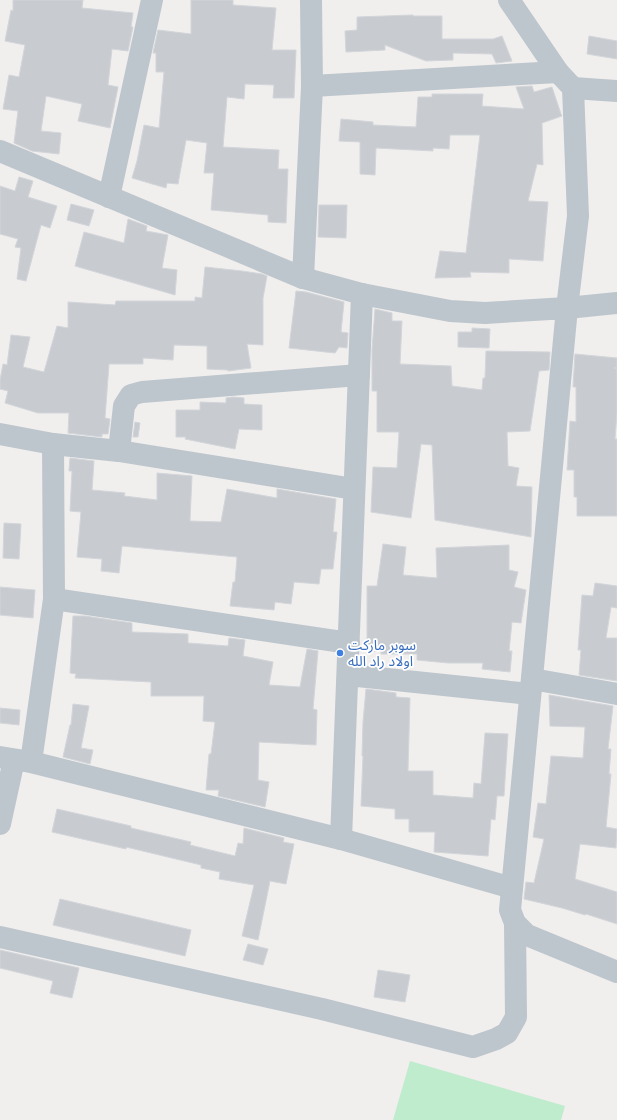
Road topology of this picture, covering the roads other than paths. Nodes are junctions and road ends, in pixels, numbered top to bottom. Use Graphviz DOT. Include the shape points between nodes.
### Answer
graph roads {
  1 [pos="152,0"];
  2 [pos="311,0"];
  3 [pos="517,3"];
  4 [pos="558,72"];
  5 [pos="312,86"];
  6 [pos="572,88"];
  7 [pos="617,91"];
  8 [pos="0,152"];
  9 [pos="109,197"];
  10 [pos="303,278"];
  11 [pos="362,294"];
  12 [pos="617,303"];
  13 [pos="567,308"];
  14 [pos="359,375"];
  15 [pos="0,434"];
  16 [pos="53,444"];
  17 [pos="119,451"];
  18 [pos="354,489"];
  19 [pos="54,599"];
  20 [pos="349,643"];
  21 [pos="348,675"];
  22 [pos="531,686"];
  23 [pos="617,694"];
  24 [pos="15,760"];
  25 [pos="0,824"];
  26 [pos="341,839"];
  27 [pos="512,888"];
  28 [pos="515,923"];
  29 [pos="0,937"];
  30 [pos="617,972"];
  1 -- 9 [label="street"];
  2 -- 5 [label="street"];
  3 -- 4 [label="street"];
  4 -- 5 [label="street"];
  4 -- 6 [label="street"];
  5 -- 10 [label="street"];
  6 -- 7 [label="street"];
  6 -- 13 [label="street" via="578,216"];
  8 -- 9 [label="street"];
  9 -- 10 [label="street"];
  10 -- 11 [label="street"];
  11 -- 13 [label="street" via="450,311 485,313"];
  11 -- 14 [label="street"];
  12 -- 13 [label="street"];
  13 -- 22 [label="street"];
  14 -- 17 [label="street" via="142,392 131,395 124,406"];
  14 -- 18 [label="street"];
  15 -- 16 [label="street"];
  16 -- 17 [label="street"];
  16 -- 19 [label="street"];
  17 -- 18 [label="street"];
  18 -- 20 [label="street"];
  19 -- 20 [label="street"];
  19 -- 24 [label="street"];
  20 -- 21 [label="street"];
  21 -- 22 [label="street"];
  21 -- 26 [label="street"];
  22 -- 23 [label="street"];
  22 -- 27 [label="street"];
  24 -- 25 [label="street"];
  24 -- 26 [label="street"];
  26 -- 27 [label="street"];
  27 -- 28 [label="street" via="510,910"];
  28 -- 29 [label="street" via="516,1017 507,1033 473,1047 322,1008"];
  28 -- 30 [label="street" via="527,935"];
}
